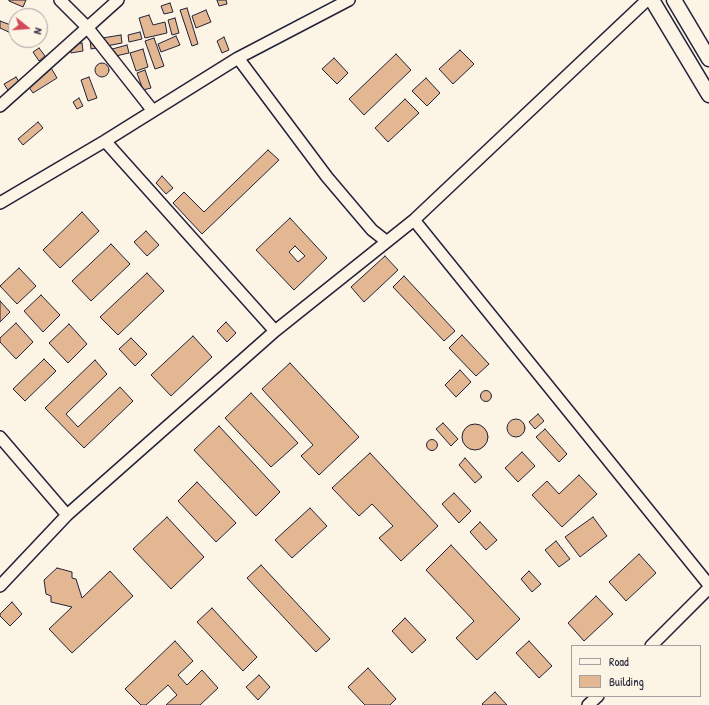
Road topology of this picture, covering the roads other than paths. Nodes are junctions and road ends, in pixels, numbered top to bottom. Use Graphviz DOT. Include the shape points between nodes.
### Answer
graph roads {
  1 [pos="60,0"];
  2 [pos="118,0"];
  3 [pos="647,0"];
  4 [pos="652,0"];
  5 [pos="674,0"];
  6 [pos="344,1"];
  7 [pos="87,27"];
  8 [pos="238,58"];
  9 [pos="709,59"];
  10 [pos="709,95"];
  11 [pos="0,106"];
  12 [pos="153,111"];
  13 [pos="105,141"];
  14 [pos="0,203"];
  15 [pos="414,220"];
  16 [pos="386,241"];
  17 [pos="275,331"];
  18 [pos="0,437"];
  19 [pos="67,514"];
  20 [pos="709,584"];
  21 [pos="0,586"];
  22 [pos="709,588"];
  23 [pos="652,645"];
  24 [pos="597,697"];
  25 [pos="588,705"];
  1 -- 7 [label="street"];
  2 -- 7 [label="street"];
  3 -- 15 [label="street"];
  4 -- 10 [label="street"];
  5 -- 9 [label="street"];
  6 -- 8 [label="street"];
  7 -- 11 [label="street"];
  7 -- 12 [label="street"];
  8 -- 12 [label="street"];
  8 -- 16 [label="street" via="327,176 372,230"];
  12 -- 13 [label="street"];
  13 -- 14 [label="street"];
  13 -- 17 [label="street"];
  15 -- 16 [label="street"];
  15 -- 20 [label="street"];
  16 -- 17 [label="street"];
  17 -- 19 [label="street"];
  18 -- 19 [label="street"];
  19 -- 21 [label="street"];
  22 -- 23 [label="street"];
  24 -- 25 [label="street"];
}
